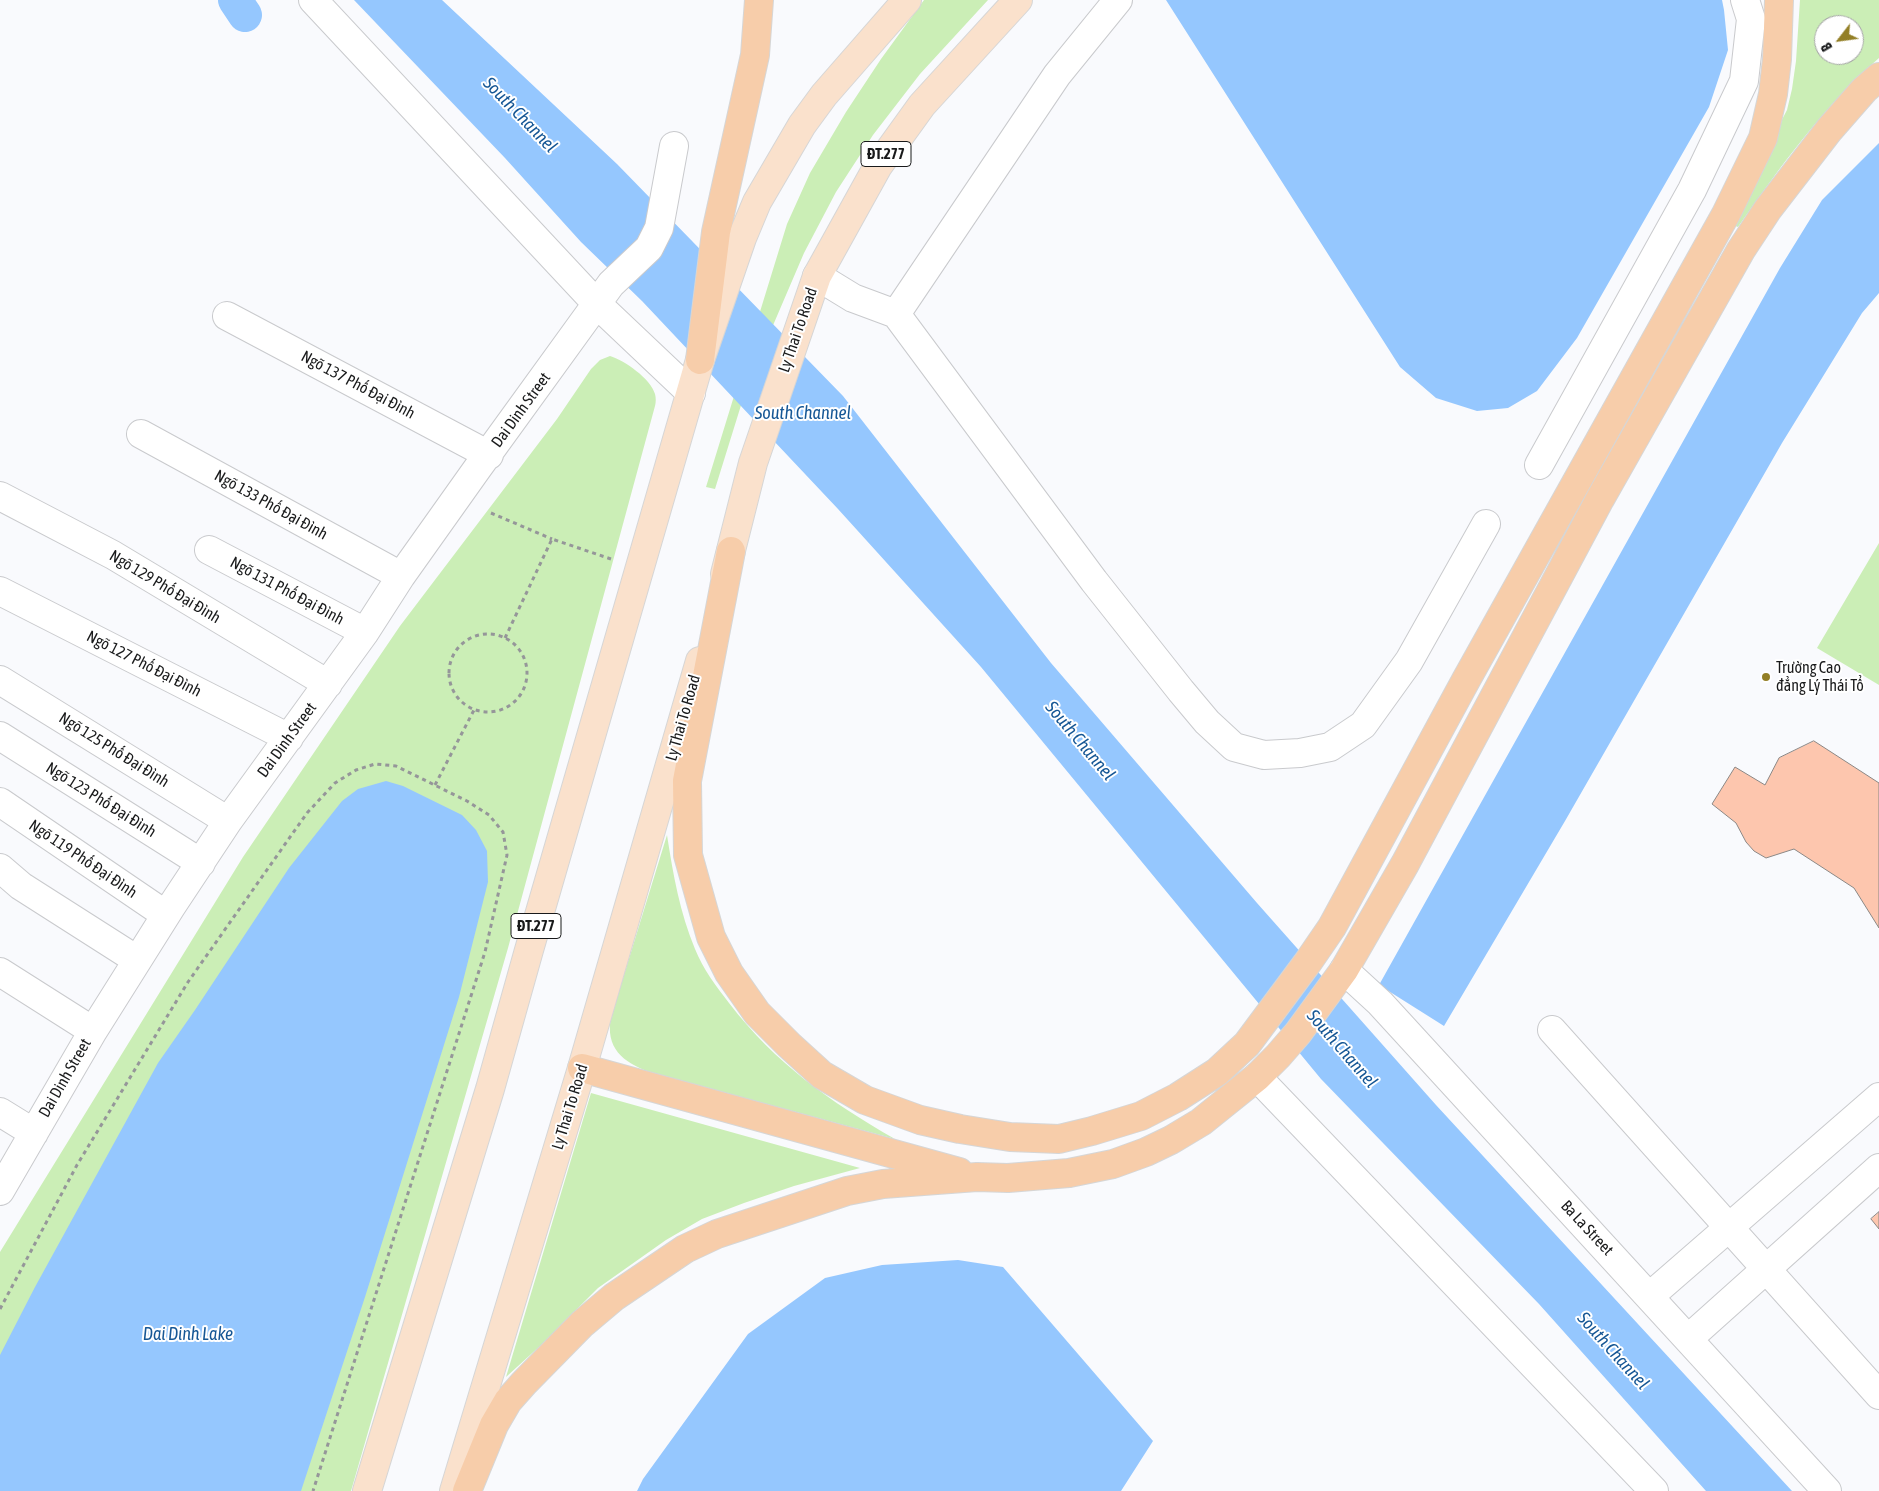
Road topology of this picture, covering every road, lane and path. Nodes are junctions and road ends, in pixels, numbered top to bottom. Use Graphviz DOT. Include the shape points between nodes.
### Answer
graph roads {
  1 [pos="313,0"];
  2 [pos="759,0"];
  3 [pos="907,0"];
  4 [pos="1018,0"];
  5 [pos="1118,0"];
  6 [pos="1745,0"];
  7 [pos="1779,0"];
  8 [pos="1879,77"];
  9 [pos="674,146"];
  10 [pos="817,276"];
  11 [pos="597,304"];
  12 [pos="896,314"];
  13 [pos="227,316"];
  14 [pos="700,360"];
  15 [pos="691,393"];
  16 [pos="141,434"];
  17 [pos="489,455"];
  18 [pos="1540,465"];
  19 [pos="0,496"];
  20 [pos="491,513"];
  21 [pos="1486,524"];
  22 [pos="552,539"];
  23 [pos="209,550"];
  24 [pos="731,551"];
  25 [pos="615,561"];
  26 [pos="401,576"];
  27 [pos="0,591"];
  28 [pos="365,632"];
  29 [pos="505,638"];
  30 [pos="0,680"];
  31 [pos="328,684"];
  32 [pos="474,710"];
  33 [pos="0,736"];
  34 [pos="289,738"];
  35 [pos="435,785"];
  36 [pos="0,802"];
  37 [pos="228,821"];
  38 [pos="201,863"];
  39 [pos="0,868"];
  40 [pos="166,915"];
  41 [pos="137,960"];
  42 [pos="1344,970"];
  43 [pos="0,972"];
  44 [pos="1552,1030"];
  45 [pos="93,1031"];
  46 [pos="582,1068"];
  47 [pos="1257,1077"];
  48 [pos="1879,1097"];
  49 [pos="0,1112"];
  50 [pos="34,1133"];
  51 [pos="1879,1168"];
  52 [pos="977,1177"];
  53 [pos="0,1191"];
  54 [pos="1730,1227"];
  55 [pos="1765,1268"];
  56 [pos="1650,1296"];
  57 [pos="0,1309"];
  58 [pos="1688,1339"];
  59 [pos="1879,1395"];
  60 [pos="313,1491"];
  61 [pos="368,1491"];
  62 [pos="454,1491"];
  63 [pos="467,1491"];
  64 [pos="1654,1491"];
  65 [pos="1826,1491"];
  1 -- 11 [label="street"];
  2 -- 14 [label="highway" via="750,87 716,232"];
  3 -- 14 [label="main road, ĐT.277" via="824,95 802,125 757,202"];
  4 -- 10 [label="main road, Ly Thai To Road / ĐT.277" via="922,105 878,166"];
  5 -- 12 [label="street" via="1057,75"];
  6 -- 18 [label="street" via="1751,19 1744,81 1692,190"];
  7 -- 24 [label="highway" via="1773,94 1763,138 1726,214 1470,671 1332,927 1247,1044 1217,1072 1178,1097 1141,1116 1092,1132 1059,1139 1010,1138 920,1120 865,1100 822,1075 757,1013 729,973 711,937 688,855 687,781"];
  8 -- 42 [label="highway" via="1824,137 1768,209 1741,250 1600,499 1405,864"];
  9 -- 11 [label="street, Dai Dinh Street" via="658,228 649,248 611,284"];
  10 -- 12 [label="street" via="853,298"];
  10 -- 24 [label="main road, Ly Thai To Road / ĐT.277" via="753,463"];
  11 -- 15 [label="street"];
  11 -- 17 [label="street, Dai Dinh Street"];
  12 -- 21 [label="street" via="1100,588 1207,722 1234,747 1264,755 1300,753 1330,747 1363,725 1409,661"];
  13 -- 17 [label="street, Ngõ 137 Phố Đại Đình"];
  14 -- 15 [label="main road, ĐT.277"];
  15 -- 61 [label="main road, ĐT.277" via="490,1089"];
  16 -- 26 [label="street, Ngõ 133 Phố Đại Đình"];
  17 -- 26 [label="street, Dai Dinh Street"];
  19 -- 31 [label="street, Ngõ 129 Phố Đại Đình" via="113,555"];
  20 -- 22 [label="path"];
  22 -- 25 [label="path"];
  22 -- 29 [label="path"];
  23 -- 28 [label="street, Ngõ 131 Phố Đại Đình"];
  24 -- 46 [label="main road, Ly Thai To Road / ĐT.277"];
  26 -- 28 [label="street, Dai Dinh Street"];
  27 -- 34 [label="street, Ngõ 127 Phố Đại Đình"];
  28 -- 31 [label="street, Dai Dinh Street"];
  29 -- 32 [label="path" via="522,654 527,677 524,688 518,699 499,711"];
  29 -- 32 [label="path" via="482,634 473,637 453,656 450,684 460,700"];
  30 -- 37 [label="street, Ngõ 125 Phố Đại Đình"];
  31 -- 34 [label="street, Dai Dinh Street"];
  32 -- 35 [label="path"];
  33 -- 38 [label="street, Ngõ 123 Phố Đại Đình"];
  34 -- 37 [label="street, Dai Dinh Street"];
  35 -- 57 [label="path" via="396,766 375,764 356,770 335,784 307,813 188,982 77,1165"];
  35 -- 60 [label="path" via="489,815 503,832 507,855 485,952"];
  36 -- 40 [label="street, Ngõ 119 Phố Đại Đình"];
  37 -- 38 [label="street, Dai Dinh Street"];
  38 -- 40 [label="street, Dai Dinh Street"];
  39 -- 41 [label="street" via="21,886"];
  40 -- 41 [label="street, Dai Dinh Street"];
  41 -- 45 [label="street, Dai Dinh Street"];
  42 -- 47 [label="highway" via="1298,1033"];
  42 -- 56 [label="street, Ba La Street" via="1380,1003"];
  43 -- 45 [label="street"];
  44 -- 54 [label="street"];
  45 -- 50 [label="street, Dai Dinh Street"];
  46 -- 52 [label="highway"];
  46 -- 62 [label="main road, Ly Thai To Road / ĐT.277"];
  47 -- 52 [label="highway" via="1201,1122 1146,1152 1113,1164 1069,1173"];
  47 -- 64 [label="street"];
  48 -- 54 [label="street"];
  49 -- 50 [label="street"];
  50 -- 53 [label="street, Dai Dinh Street"];
  51 -- 55 [label="street"];
  52 -- 63 [label="highway" via="883,1184 846,1191 717,1234 685,1249 607,1303 524,1383 508,1401 494,1425"];
  54 -- 55 [label="street"];
  54 -- 56 [label="street"];
  55 -- 58 [label="street"];
  55 -- 59 [label="street"];
  56 -- 58 [label="street, Ba La Street"];
  58 -- 65 [label="street, Ba La Street"];
}
